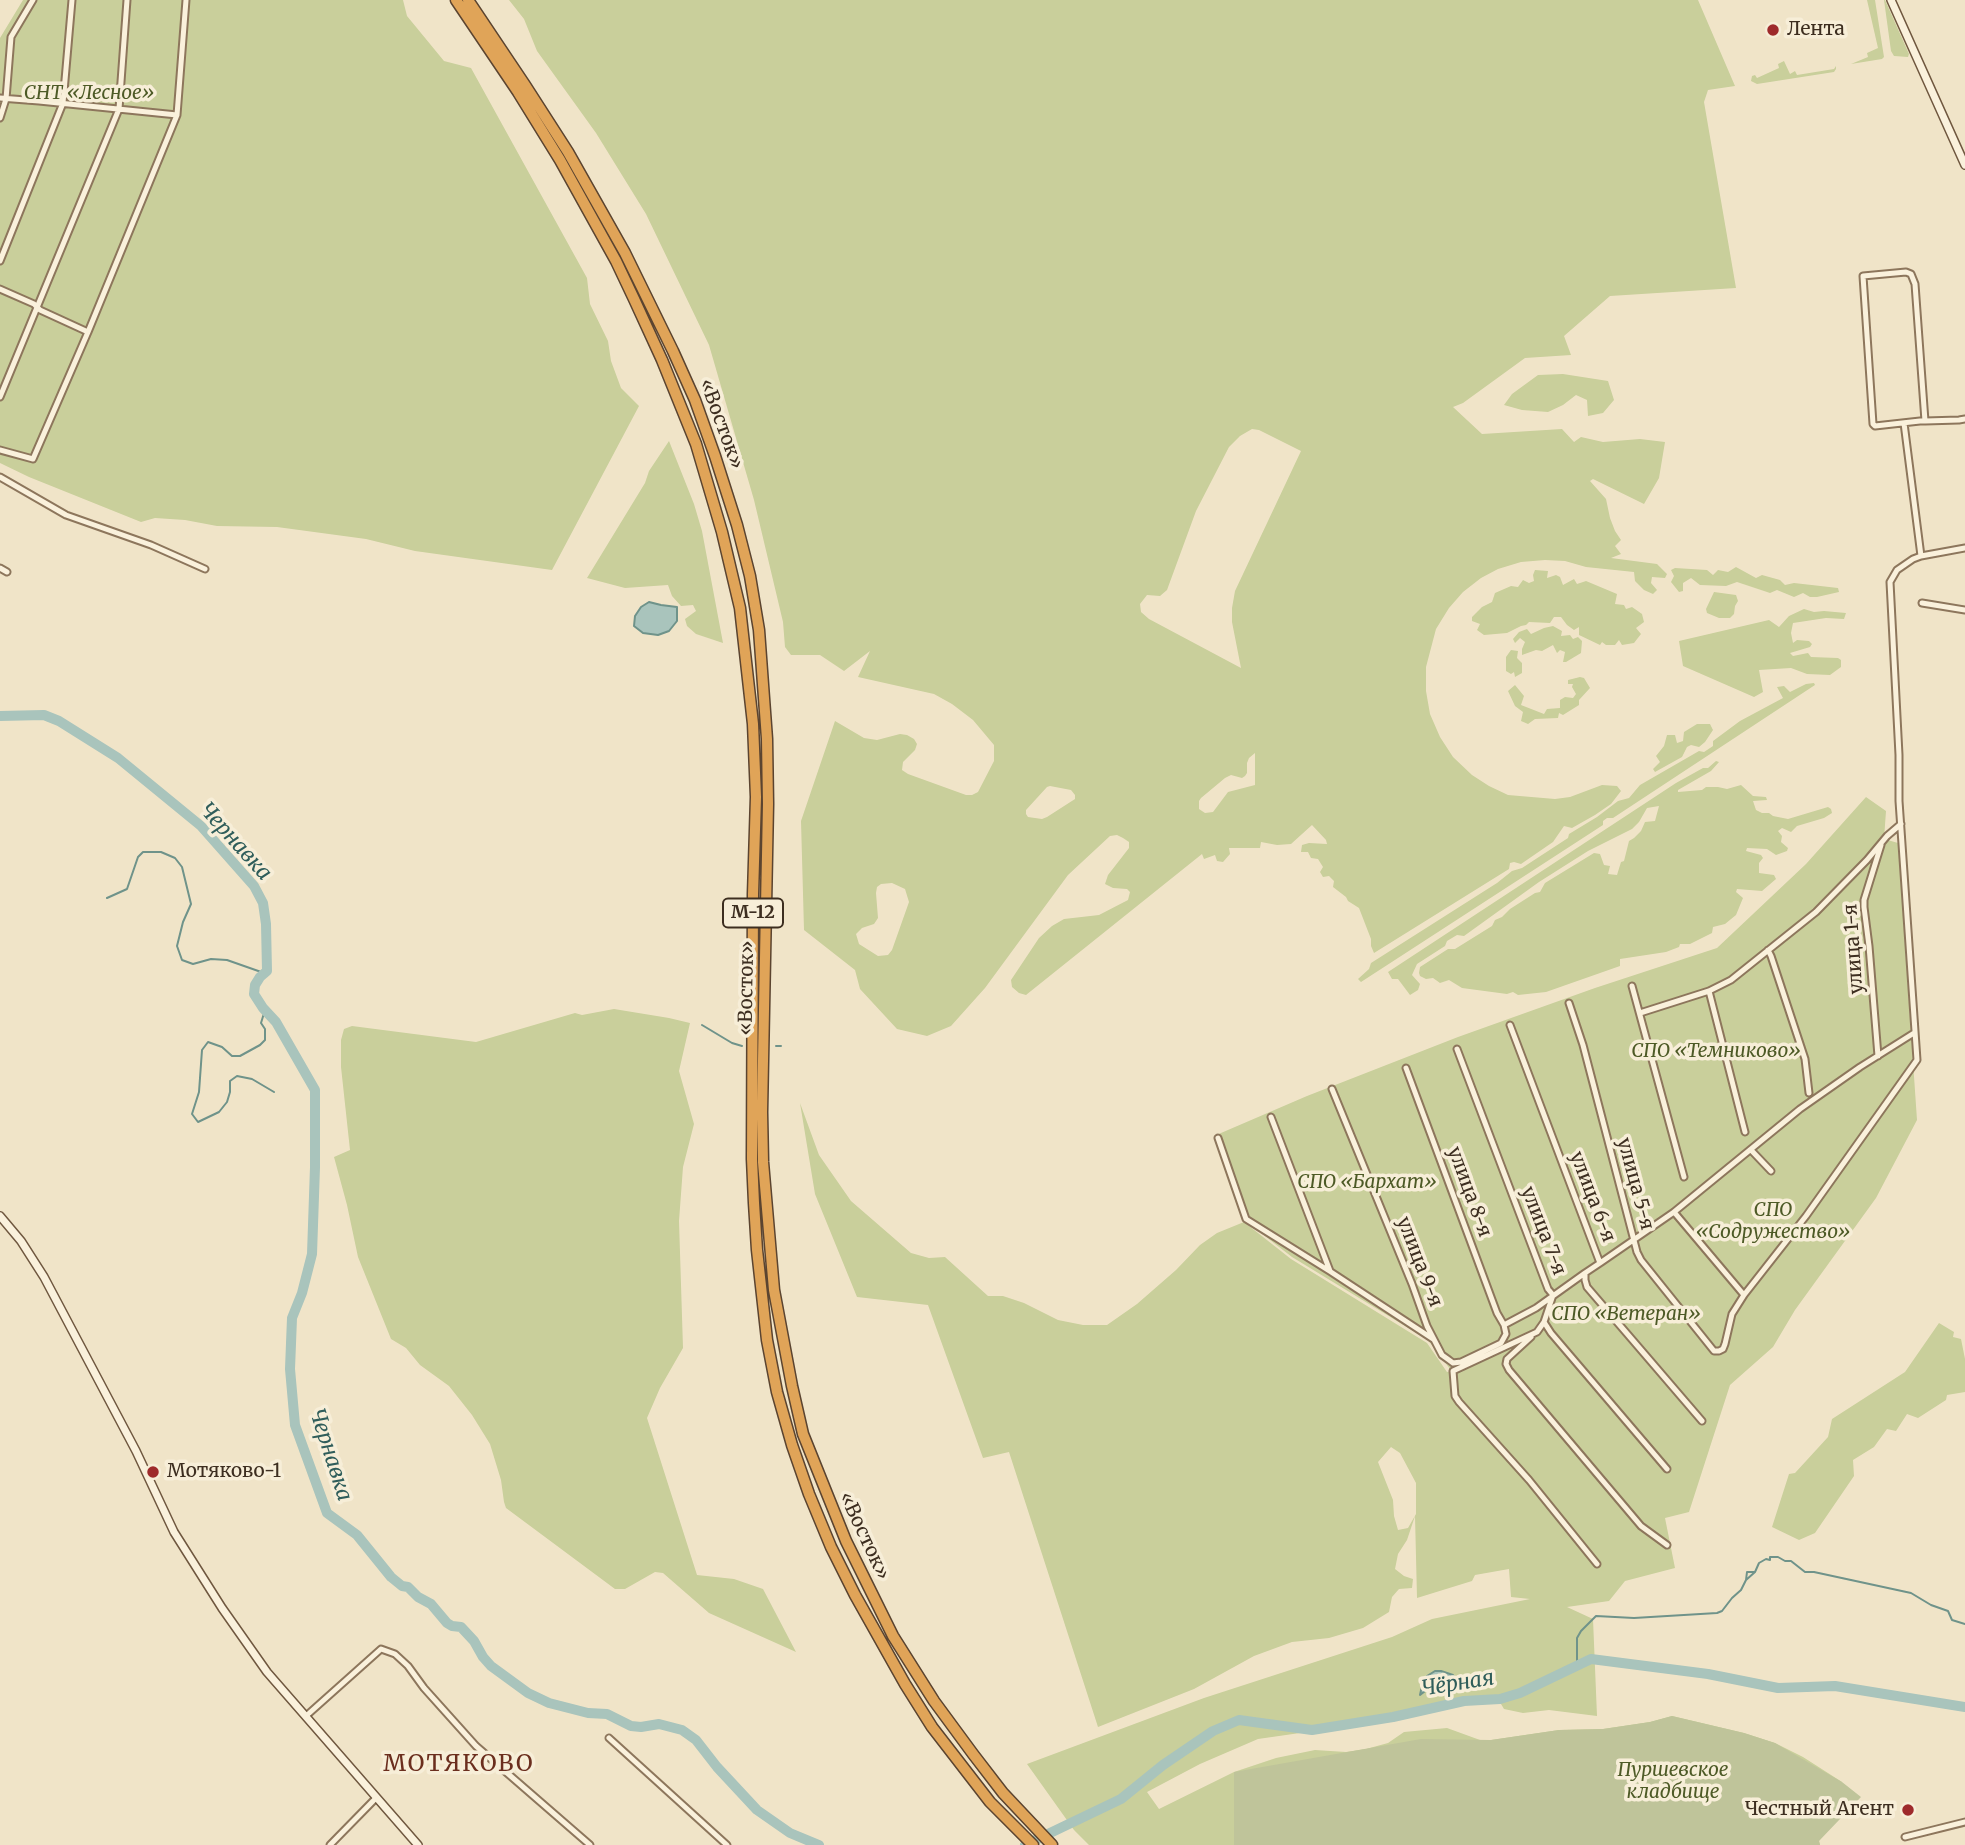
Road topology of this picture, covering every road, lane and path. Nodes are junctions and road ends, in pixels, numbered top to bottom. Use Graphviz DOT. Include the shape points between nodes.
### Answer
graph roads {
  1 [pos="33,0"];
  2 [pos="72,0"];
  3 [pos="127,0"];
  4 [pos="186,0"];
  5 [pos="456,0"];
  6 [pos="468,0"];
  7 [pos="1891,0"];
  8 [pos="3,99"];
  9 [pos="63,103"];
  10 [pos="119,109"];
  11 [pos="177,115"];
  12 [pos="0,118"];
  13 [pos="1965,164"];
  14 [pos="0,261"];
  15 [pos="0,289"];
  16 [pos="38,306"];
  17 [pos="88,332"];
  18 [pos="0,397"];
  19 [pos="1965,419"];
  20 [pos="1925,421"];
  21 [pos="1904,423"];
  22 [pos="0,450"];
  23 [pos="0,477"];
  24 [pos="1965,548"];
  25 [pos="1921,556"];
  26 [pos="0,568"];
  27 [pos="205,569"];
  28 [pos="7,572"];
  29 [pos="1922,603"];
  30 [pos="1965,610"];
  31 [pos="1901,824"];
  32 [pos="1882,842"];
  33 [pos="1768,950"];
  34 [pos="1632,986"];
  35 [pos="1709,991"];
  36 [pos="1569,1003"];
  37 [pos="1640,1013"];
  38 [pos="1510,1025"];
  39 [pos="1914,1033"];
  40 [pos="1457,1049"];
  41 [pos="1878,1056"];
  42 [pos="1406,1068"];
  43 [pos="1332,1089"];
  44 [pos="1809,1093"];
  45 [pos="1271,1117"];
  46 [pos="1745,1132"];
  47 [pos="1218,1138"];
  48 [pos="1751,1150"];
  49 [pos="1771,1171"];
  50 [pos="1684,1177"];
  51 [pos="1674,1212"];
  52 [pos="0,1216"];
  53 [pos="1633,1240"];
  54 [pos="1600,1263"];
  55 [pos="1331,1272"];
  56 [pos="1585,1273"];
  57 [pos="1553,1295"];
  58 [pos="1744,1295"];
  59 [pos="1544,1322"];
  60 [pos="1504,1325"];
  61 [pos="1537,1332"];
  62 [pos="1433,1339"];
  63 [pos="1702,1421"];
  64 [pos="1667,1469"];
  65 [pos="1667,1545"];
  66 [pos="1597,1564"];
  67 [pos="306,1716"];
  68 [pos="608,1738"];
  69 [pos="376,1798"];
  70 [pos="1965,1822"];
  71 [pos="1905,1837"];
  72 [pos="1051,1844"];
  73 [pos="330,1845"];
  74 [pos="418,1845"];
  75 [pos="590,1845"];
  76 [pos="727,1845"];
  77 [pos="1033,1845"];
  1 -- 8 [label="street" via="10,37"];
  2 -- 9 [label="street"];
  3 -- 10 [label="street"];
  4 -- 11 [label="street"];
  5 -- 77 [label="highway, «Восток» / М-12" via="560,160 634,299 696,444 740,608 756,797 755,1214 767,1340 792,1446 831,1547 878,1639 932,1727 990,1802"];
  6 -- 72 [label="highway, «Восток» / М-12" via="568,152 673,351 715,456 750,576 767,739 763,1162 774,1290 803,1434 846,1541 893,1636 972,1754"];
  7 -- 13 [label="main road"];
  8 -- 9 [label="street"];
  8 -- 12 [label="street"];
  9 -- 10 [label="street"];
  9 -- 14 [label="street"];
  10 -- 11 [label="street"];
  10 -- 16 [label="street"];
  11 -- 17 [label="street"];
  15 -- 16 [label="street"];
  16 -- 17 [label="street"];
  16 -- 18 [label="street"];
  17 -- 22 [label="street" via="33,459"];
  19 -- 20 [label="street"];
  20 -- 21 [label="street"];
  20 -- 21 [label="street" via="1911,274 1863,276 1874,424"];
  21 -- 25 [label="street"];
  23 -- 27 [label="street" via="66,516"];
  24 -- 25 [label="street"];
  25 -- 31 [label="street" via="1902,566 1890,582"];
  26 -- 28 [label="street"];
  29 -- 30 [label="street"];
  31 -- 32 [label="street"];
  31 -- 39 [label="street"];
  32 -- 33 [label="street" via="1830,898"];
  32 -- 41 [label="street, улица 1-я" via="1864,900"];
  33 -- 35 [label="street" via="1731,980"];
  33 -- 44 [label="street" via="1805,1059"];
  34 -- 37 [label="street"];
  35 -- 37 [label="street"];
  35 -- 46 [label="street"];
  36 -- 53 [label="street, улица 5-я"];
  37 -- 50 [label="street"];
  38 -- 54 [label="street, улица 6-я"];
  39 -- 41 [label="street"];
  39 -- 58 [label="street" via="1917,1060"];
  40 -- 57 [label="street, улица 7-я"];
  41 -- 48 [label="street" via="1800,1109"];
  42 -- 60 [label="street, улица 8-я"];
  43 -- 62 [label="street, улица 9-я"];
  45 -- 55 [label="street"];
  47 -- 55 [label="street" via="1246,1219"];
  48 -- 49 [label="street"];
  48 -- 51 [label="street"];
  51 -- 53 [label="street"];
  51 -- 58 [label="street"];
  52 -- 67 [label="main road" via="44,1277 180,1543 252,1653"];
  53 -- 54 [label="street"];
  53 -- 58 [label="street, улица 5-я" via="1641,1260 1714,1351 1723,1349 1732,1314"];
  54 -- 56 [label="street, улица 6-я"];
  55 -- 62 [label="street"];
  56 -- 57 [label="street, улица 6-я"];
  56 -- 63 [label="street" via="1592,1294"];
  57 -- 59 [label="street, улица 7-я"];
  57 -- 60 [label="street, улица 6-я"];
  59 -- 61 [label="street, улица 7-я"];
  59 -- 64 [label="street"];
  60 -- 62 [label="street, улица 9-я" via="1506,1334 1500,1343 1461,1362 1453,1363 1442,1355"];
  61 -- 65 [label="street, улица 7-я" via="1507,1359 1509,1370 1641,1526"];
  61 -- 66 [label="street" via="1453,1371 1454,1387 1459,1402"];
  67 -- 69 [label="main road"];
  67 -- 75 [label="street" via="381,1649 395,1654 476,1746"];
  68 -- 76 [label="street"];
  69 -- 73 [label="street"];
  69 -- 74 [label="main road"];
  70 -- 71 [label="street"];
}
